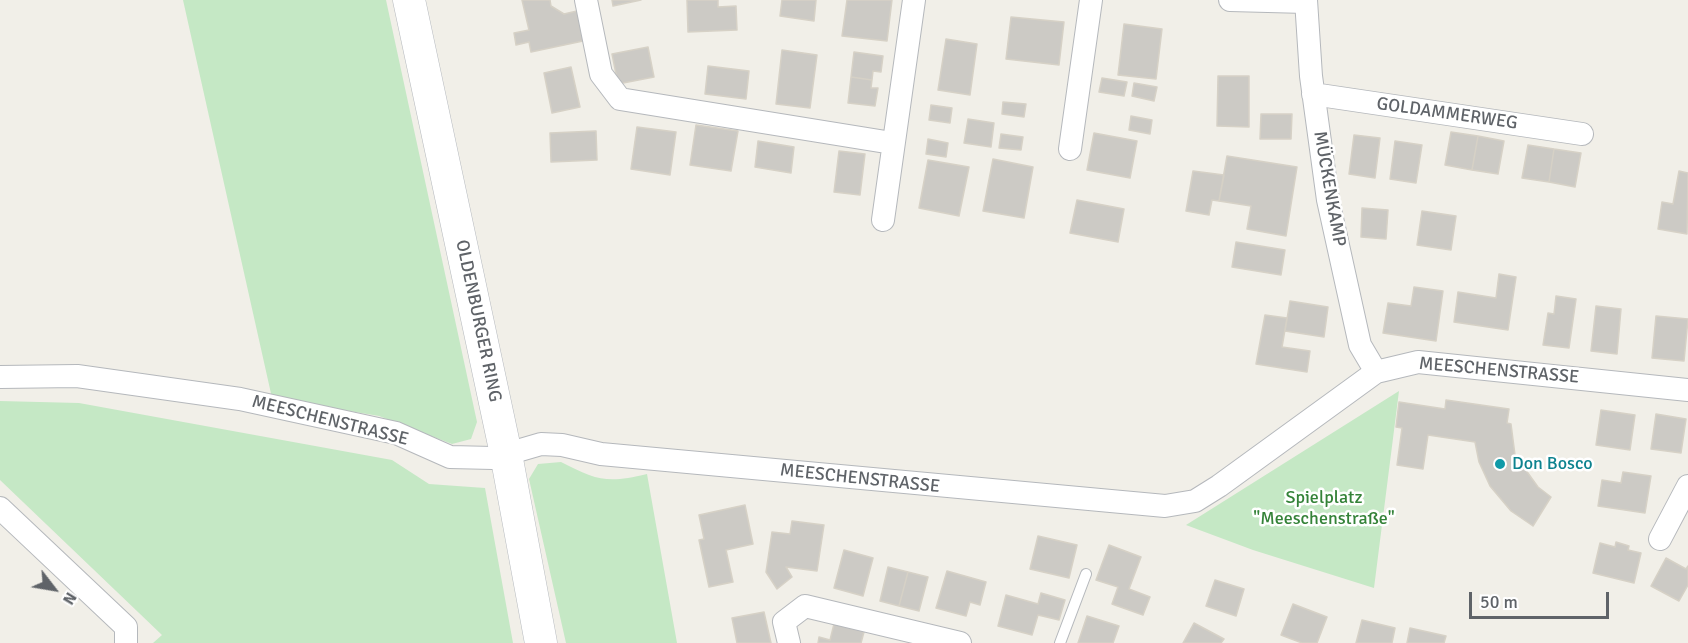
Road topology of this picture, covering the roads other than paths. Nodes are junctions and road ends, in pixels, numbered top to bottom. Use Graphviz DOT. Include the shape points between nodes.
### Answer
graph roads {
  1 [pos="409,0"];
  2 [pos="586,0"];
  3 [pos="914,0"];
  4 [pos="1090,0"];
  5 [pos="1230,0"];
  6 [pos="1306,1"];
  7 [pos="1313,94"];
  8 [pos="1582,134"];
  9 [pos="892,143"];
  10 [pos="1070,149"];
  11 [pos="883,219"];
  12 [pos="1376,372"];
  13 [pos="0,376"];
  14 [pos="1688,390"];
  15 [pos="506,454"];
  16 [pos="1688,486"];
  17 [pos="0,508"];
  18 [pos="1660,539"];
  19 [pos="1086,574"];
  20 [pos="126,643"];
  21 [pos="541,643"];
  22 [pos="789,643"];
  23 [pos="960,643"];
  24 [pos="1060,643"];
  1 -- 15 [label="main road, OLDENBURGER RING"];
  2 -- 9 [label="street" via="601,74 620,99"];
  3 -- 9 [label="street"];
  4 -- 10 [label="street"];
  5 -- 6 [label="street"];
  6 -- 7 [label="street, MÜCKENKAMP"];
  7 -- 8 [label="street, GOLDAMMERWEG"];
  7 -- 12 [label="street, MÜCKENKAMP" via="1328,200 1360,345"];
  9 -- 11 [label="street"];
  12 -- 14 [label="street, MEESCHENSTRASSE" via="1418,362"];
  12 -- 15 [label="street, MEESCHENSTRASSE" via="1219,486 1195,501 1165,506 601,454 562,445 542,444"];
  13 -- 15 [label="street, MEESCHENSTRASSE" via="77,376 240,399 396,433 450,457 470,459"];
  15 -- 21 [label="main road, OLDENBURGER RING"];
  16 -- 18 [label="street"];
  17 -- 20 [label="street" via="126,627"];
  19 -- 24 [label="lane"];
  22 -- 23 [label="street" via="784,622 805,606"];
}
